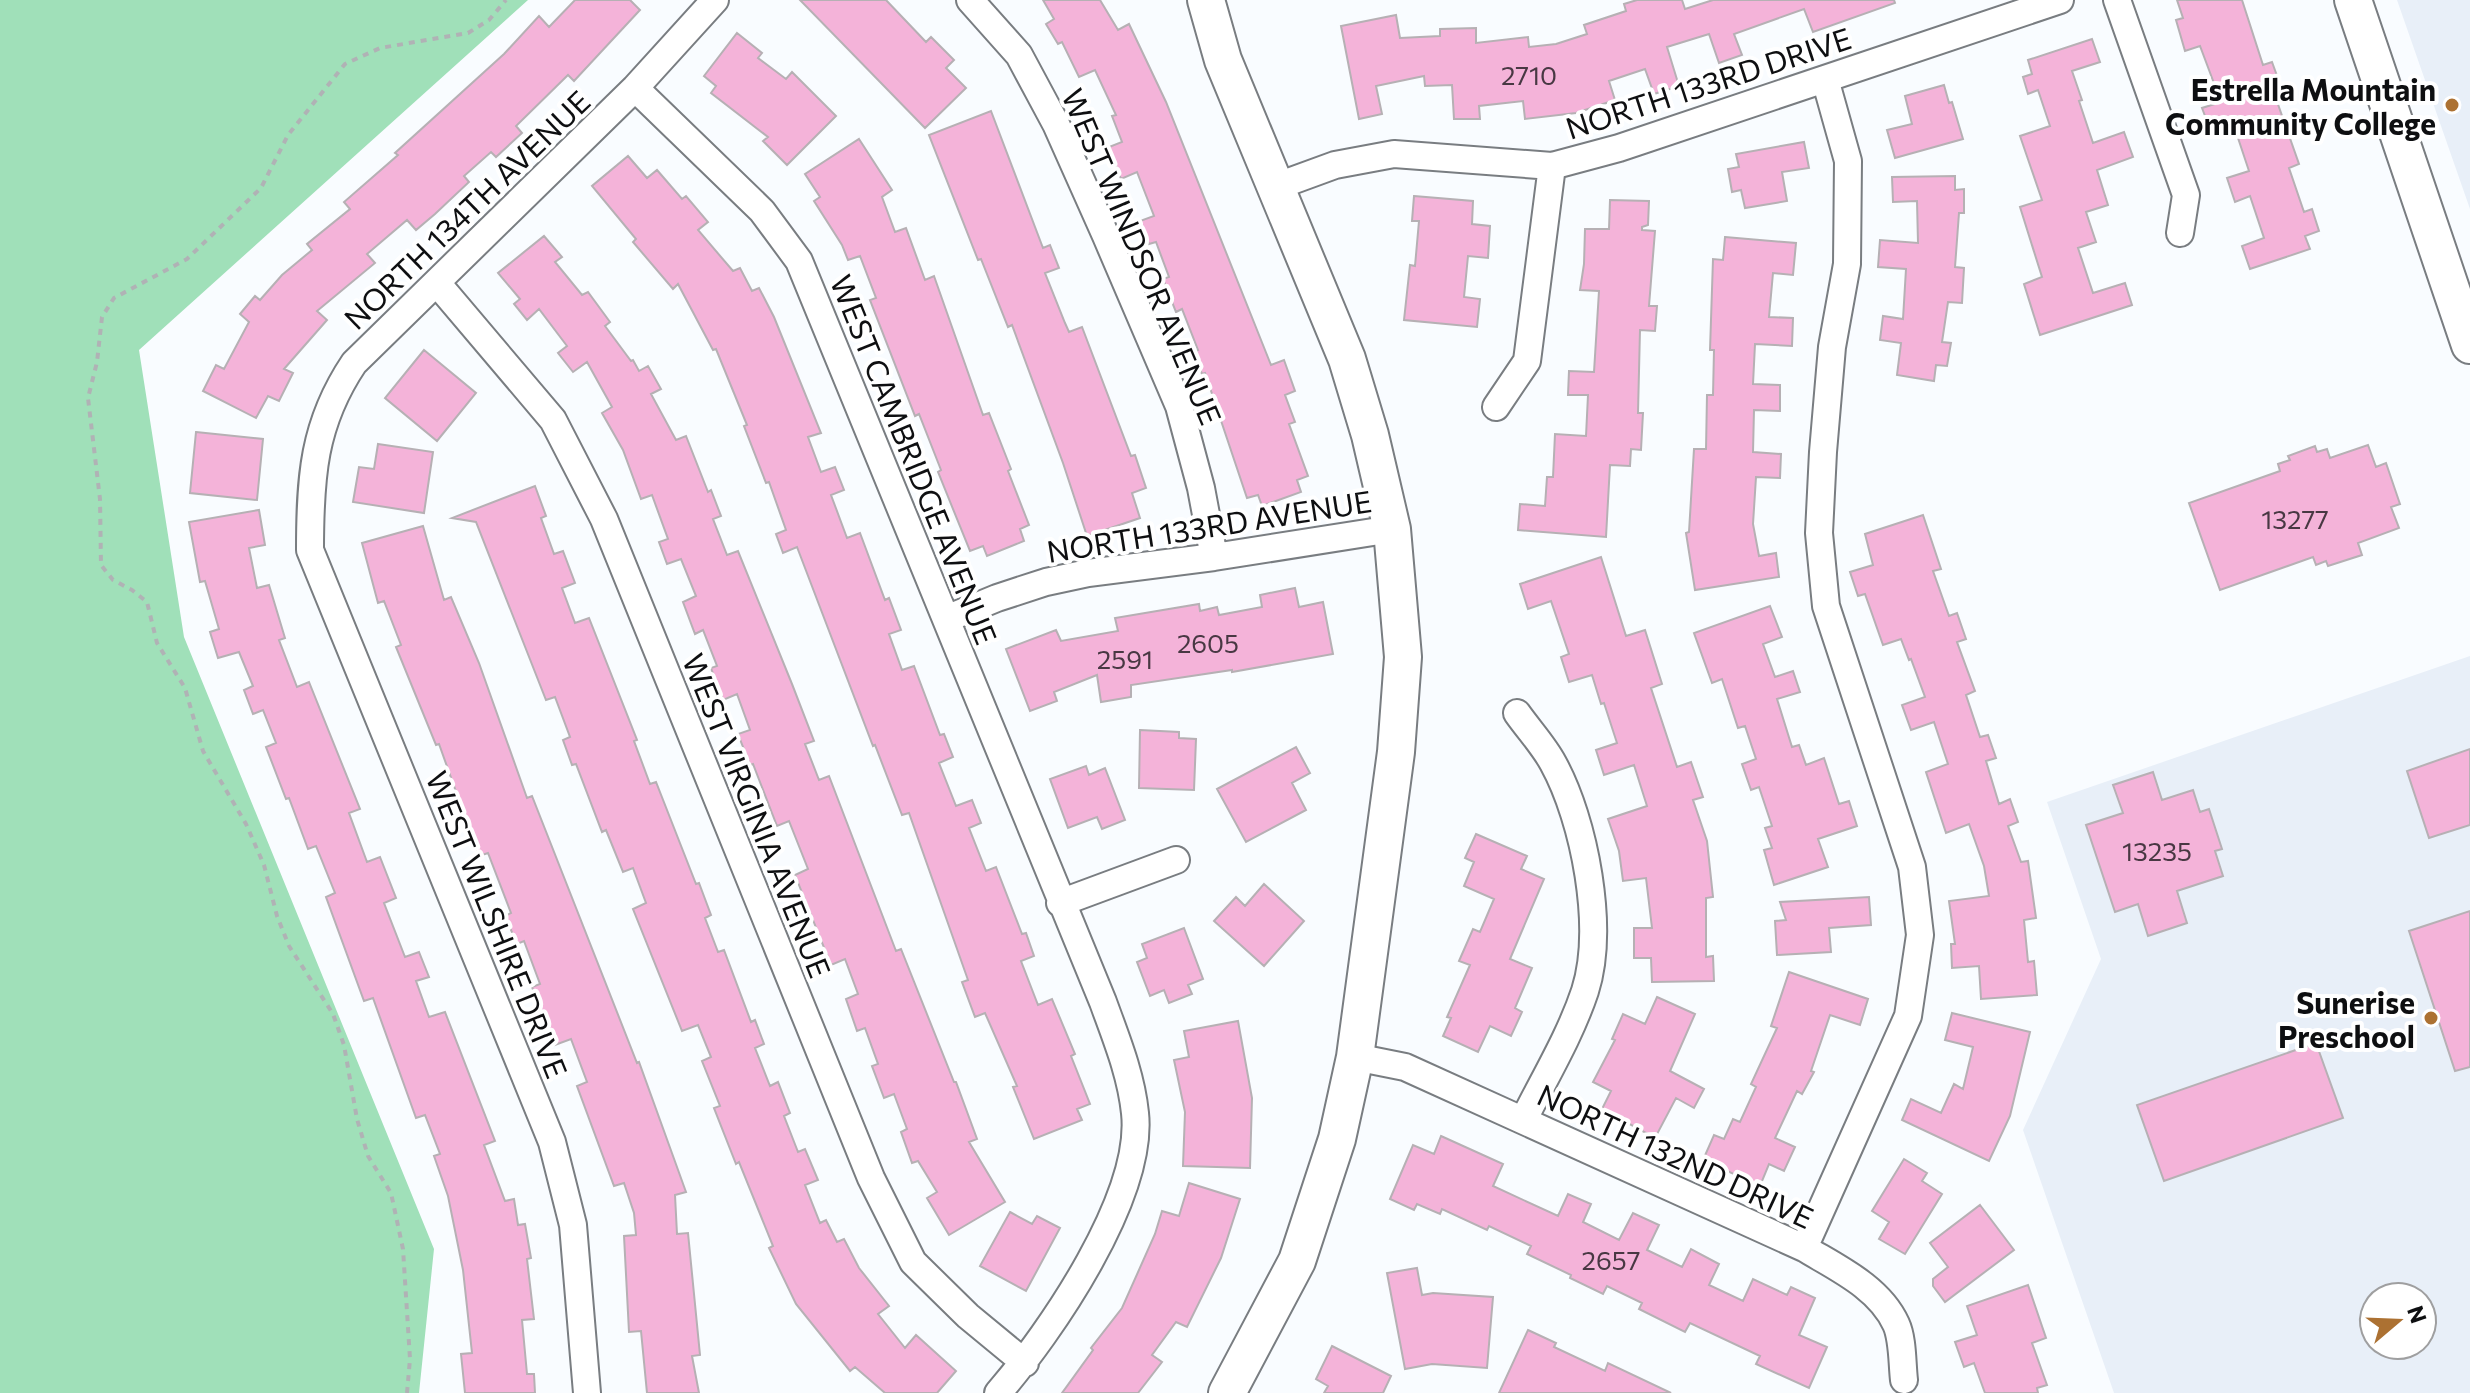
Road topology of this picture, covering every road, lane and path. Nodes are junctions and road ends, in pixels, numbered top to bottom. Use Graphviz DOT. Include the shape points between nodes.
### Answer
graph roads {
  1 [pos="506,0"];
  2 [pos="715,0"];
  3 [pos="970,0"];
  4 [pos="1206,0"];
  5 [pos="2060,0"];
  6 [pos="2117,0"];
  7 [pos="2353,0"];
  8 [pos="1825,79"];
  9 [pos="635,88"];
  10 [pos="1552,166"];
  11 [pos="1275,187"];
  12 [pos="2180,233"];
  13 [pos="437,283"];
  14 [pos="2470,345"];
  15 [pos="1496,407"];
  16 [pos="310,491"];
  17 [pos="1392,529"];
  18 [pos="1214,557"];
  19 [pos="946,619"];
  20 [pos="1517,713"];
  21 [pos="1176,860"];
  22 [pos="1060,903"];
  23 [pos="1355,1057"];
  24 [pos="1524,1119"];
  25 [pos="1804,1248"];
  26 [pos="1025,1363"];
  27 [pos="1904,1380"];
  28 [pos="407,1393"];
  29 [pos="587,1393"];
  30 [pos="998,1393"];
  31 [pos="1227,1393"];
  1 -- 28 [label="path" via="468,33 380,48 345,64 288,135 261,188 187,259 114,298 102,317 88,398 100,499 101,565 113,580 147,602 157,643 185,688 203,751 264,865 289,946 333,1014 344,1045 361,1132 368,1156 391,1193 403,1249"];
  2 -- 9 [label="street, NORTH 134TH AVENUE"];
  3 -- 18 [label="street, WEST WINDSOR AVENUE" via="1019,55 1106,236 1179,406"];
  4 -- 11 [label="street" via="1223,60"];
  5 -- 8 [label="street, NORTH 133RD DRIVE"];
  6 -- 12 [label="street" via="2186,195"];
  7 -- 14 [label="street"];
  8 -- 10 [label="street, NORTH 133RD DRIVE"];
  8 -- 25 [label="street" via="1848,161 1847,264 1832,347 1823,452 1819,533 1826,606 1912,867 1920,935 1908,1016"];
  9 -- 13 [label="street, NORTH 134TH AVENUE"];
  9 -- 19 [label="street, WEST CAMBRIDGE AVENUE" via="762,211 799,261"];
  10 -- 11 [label="street, NORTH 133RD DRIVE" via="1394,154 1335,165"];
  10 -- 15 [label="street" via="1527,361"];
  11 -- 17 [label="street" via="1347,359"];
  13 -- 16 [label="street, NORTH 134TH AVENUE" via="354,363 335,391 321,429"];
  13 -- 26 [label="street, WEST VIRGINIA AVENUE" via="553,420 604,519 871,1178 913,1262"];
  16 -- 29 [label="street, WEST WILSHIRE DRIVE" via="310,550 552,1142 573,1225"];
  17 -- 18 [label="street, NORTH 133RD AVENUE"];
  17 -- 23 [label="street" via="1403,657 1396,752"];
  18 -- 19 [label="street, NORTH 133RD AVENUE" via="1046,582"];
  19 -- 22 [label="street, WEST CAMBRIDGE AVENUE"];
  20 -- 24 [label="street" via="1553,763 1576,823 1590,883 1593,939 1586,988"];
  21 -- 22 [label="street"];
  22 -- 26 [label="street, WEST CAMBRIDGE AVENUE" via="1125,1063 1136,1115 1129,1177 1113,1218"];
  23 -- 24 [label="street, NORTH 132ND DRIVE" via="1405,1067"];
  23 -- 31 [label="street" via="1337,1139 1297,1261"];
  24 -- 25 [label="street, NORTH 132ND DRIVE"];
  25 -- 27 [label="street, NORTH 132ND DRIVE" via="1886,1306 1898,1326"];
  26 -- 30 [label="street, WEST CAMBRIDGE AVENUE"];
}
